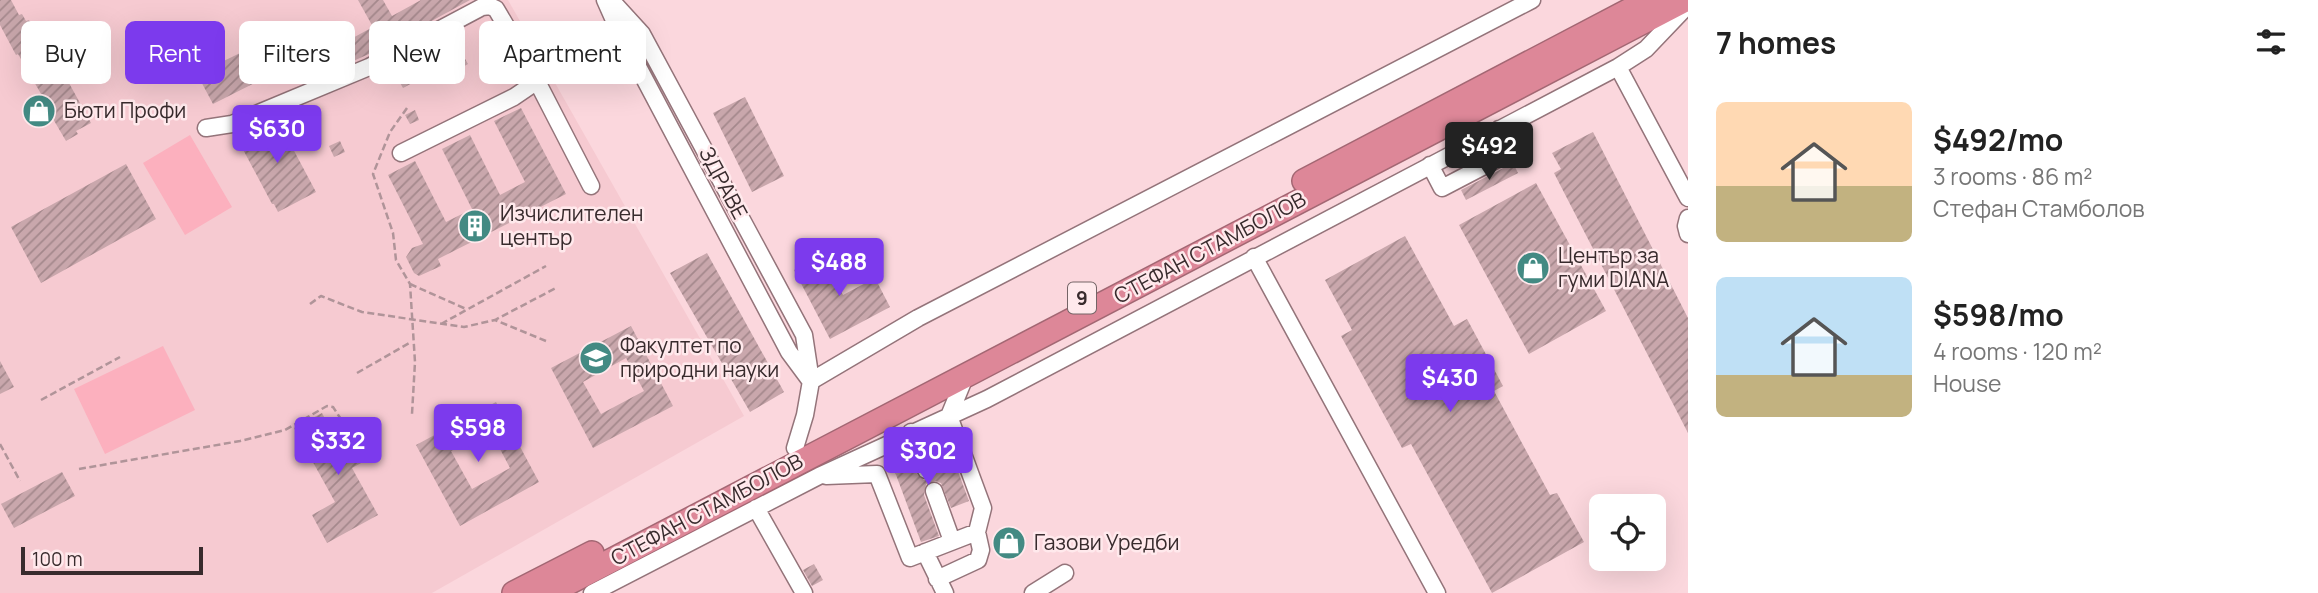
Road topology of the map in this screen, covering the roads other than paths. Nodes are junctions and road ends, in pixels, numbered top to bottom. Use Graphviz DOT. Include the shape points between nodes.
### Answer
graph roads {
  1 [pos="1532,0"];
  2 [pos="1649,0"];
  3 [pos="1685,0"];
  4 [pos="614,3"];
  5 [pos="1688,5"];
  6 [pos="503,21"];
  7 [pos="1618,67"];
  8 [pos="533,84"];
  9 [pos="537,84"];
  10 [pos="206,128"];
  11 [pos="1499,130"];
  12 [pos="401,153"];
  13 [pos="1430,165"];
  14 [pos="591,186"];
  15 [pos="1688,198"];
  16 [pos="1688,218"];
  17 [pos="1688,234"];
  18 [pos="1254,257"];
  19 [pos="964,377"];
  20 [pos="811,381"];
  21 [pos="949,416"];
  22 [pos="911,432"];
  23 [pos="795,448"];
  24 [pos="920,462"];
  25 [pos="893,467"];
  26 [pos="778,472"];
  27 [pos="877,474"];
  28 [pos="819,476"];
  29 [pos="934,491"];
  30 [pos="756,508"];
  31 [pos="977,531"];
  32 [pos="952,541"];
  33 [pos="925,552"];
  34 [pos="1065,573"];
  35 [pos="941,586"];
  36 [pos="514,593"];
  37 [pos="549,593"];
  38 [pos="592,593"];
  39 [pos="804,593"];
  40 [pos="1033,593"];
  41 [pos="1437,593"];
  1 -- 20 [label="street" via="918,318"];
  2 -- 23 [label="highway, СТЕФАН СТАМБОЛОВ / 9"];
  3 -- 19 [label="highway, СТЕФАН СТАМБОЛОВ / 9"];
  4 -- 20 [label="street" via="642,34 804,335"];
  5 -- 7 [label="street" via="1646,49"];
  6 -- 10 [label="street" via="496,9 482,7 369,67 232,124"];
  7 -- 11 [label="street"];
  7 -- 15 [label="street"];
  8 -- 12 [label="street"];
  9 -- 14 [label="street"];
  11 -- 13 [label="street"];
  11 -- 13 [label="street" via="1511,152 1442,188"];
  13 -- 18 [label="street"];
  16 -- 17 [label="street"];
  18 -- 21 [label="street"];
  18 -- 41 [label="street"];
  19 -- 21 [label="street"];
  19 -- 26 [label="highway, СТЕФАН СТАМБОЛОВ / 9"];
  20 -- 23 [label="street"];
  21 -- 22 [label="street"];
  21 -- 31 [label="street" via="983,508"];
  22 -- 24 [label="street"];
  22 -- 28 [label="street"];
  23 -- 36 [label="highway, СТЕФАН СТАМБОЛОВ / 9"];
  25 -- 27 [label="street"];
  26 -- 28 [label="street"];
  26 -- 37 [label="highway, СТЕФАН СТАМБОЛОВ / 9"];
  27 -- 28 [label="street"];
  27 -- 33 [label="street" via="910,558"];
  28 -- 30 [label="street"];
  29 -- 32 [label="street"];
  30 -- 38 [label="street"];
  30 -- 39 [label="street"];
  31 -- 32 [label="street"];
  31 -- 35 [label="street" via="978,560"];
  32 -- 33 [label="street"];
  33 -- 35 [label="street"];
  34 -- 40 [label="street"];
}
